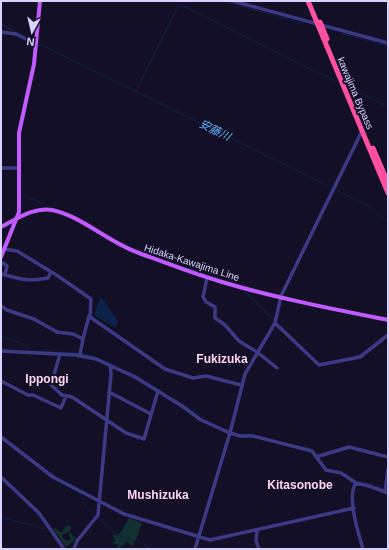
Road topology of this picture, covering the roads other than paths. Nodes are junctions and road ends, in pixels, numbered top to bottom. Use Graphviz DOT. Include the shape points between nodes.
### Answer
graph roads {
  1 [pos="40,1"];
  2 [pos="233,1"];
  3 [pos="308,1"];
  4 [pos="311,1"];
  5 [pos="320,25"];
  6 [pos="1,32"];
  7 [pos="388,43"];
  8 [pos="36,44"];
  9 [pos="362,130"];
  10 [pos="1,168"];
  11 [pos="19,168"];
  12 [pos="388,183"];
  13 [pos="388,193"];
  14 [pos="18,218"];
  15 [pos="1,227"];
  16 [pos="4,249"];
  17 [pos="1,257"];
  18 [pos="1,262"];
  19 [pos="51,272"];
  20 [pos="3,274"];
  21 [pos="207,278"];
  22 [pos="280,296"];
  23 [pos="1,306"];
  24 [pos="89,316"];
  25 [pos="388,320"];
  26 [pos="275,323"];
  27 [pos="388,335"];
  28 [pos="83,339"];
  29 [pos="1,351"];
  30 [pos="257,352"];
  31 [pos="60,354"];
  32 [pos="80,355"];
  33 [pos="110,365"];
  34 [pos="277,368"];
  35 [pos="1,381"];
  36 [pos="241,385"];
  37 [pos="158,391"];
  38 [pos="109,392"];
  39 [pos="66,396"];
  40 [pos="151,414"];
  41 [pos="106,421"];
  42 [pos="230,433"];
  43 [pos="1,437"];
  44 [pos="316,457"];
  45 [pos="388,457"];
  46 [pos="388,468"];
  47 [pos="388,475"];
  48 [pos="1,477"];
  49 [pos="356,484"];
  50 [pos="387,493"];
  51 [pos="100,501"];
  52 [pos="354,508"];
  53 [pos="257,531"];
  54 [pos="199,537"];
  55 [pos="64,549"];
  56 [pos="74,549"];
  57 [pos="195,549"];
  58 [pos="259,549"];
  59 [pos="363,549"];
  1 -- 8 [label="main road"];
  2 -- 5 [label="street"];
  3 -- 5 [label="highway, kawajima Bypass"];
  4 -- 5 [label="highway, kawajima Bypass"];
  5 -- 7 [label="street"];
  5 -- 9 [label="highway, kawajima Bypass"];
  5 -- 12 [label="highway, kawajima Bypass"];
  6 -- 8 [label="street" via="16,34"];
  8 -- 11 [label="main road" via="20,127"];
  9 -- 13 [label="highway, kawajima Bypass"];
  9 -- 22 [label="street"];
  10 -- 11 [label="street"];
  11 -- 14 [label="main road"];
  14 -- 15 [label="main road, Hidaka-Kawajima Line"];
  14 -- 16 [label="main road"];
  14 -- 21 [label="main road, Hidaka-Kawajima Line" via="34,211 55,211 126,248"];
  16 -- 17 [label="main road"];
  16 -- 19 [label="street" via="17,251"];
  18 -- 20 [label="street" via="7,266"];
  19 -- 20 [label="street" via="48,278 26,280"];
  19 -- 24 [label="street" via="91,299"];
  21 -- 22 [label="main road, Hidaka-Kawajima Line"];
  21 -- 30 [label="street" via="203,297 215,307 215,318 239,341"];
  22 -- 25 [label="main road, Hidaka-Kawajima Line"];
  22 -- 26 [label="street"];
  23 -- 28 [label="street" via="34,319 57,332 73,334"];
  24 -- 28 [label="street"];
  24 -- 36 [label="street" via="165,369 193,378 206,376"];
  26 -- 27 [label="street" via="319,365 360,357"];
  26 -- 30 [label="street"];
  28 -- 32 [label="street"];
  29 -- 31 [label="street"];
  30 -- 34 [label="street"];
  30 -- 36 [label="street"];
  31 -- 32 [label="street"];
  31 -- 39 [label="street" via="51,385"];
  32 -- 33 [label="street"];
  33 -- 37 [label="street"];
  33 -- 38 [label="street"];
  35 -- 39 [label="street" via="60,408"];
  36 -- 42 [label="street"];
  37 -- 40 [label="street"];
  37 -- 42 [label="street" via="201,420"];
  38 -- 40 [label="street"];
  38 -- 41 [label="street"];
  39 -- 41 [label="street" via="72,397"];
  40 -- 41 [label="street" via="144,439 126,433"];
  41 -- 51 [label="street"];
  42 -- 44 [label="street" via="306,449 312,451"];
  42 -- 54 [label="street"];
  43 -- 51 [label="street" via="53,477"];
  44 -- 45 [label="street" via="350,447"];
  44 -- 49 [label="street" via="326,470 341,473"];
  46 -- 47 [label="street"];
  47 -- 50 [label="street"];
  48 -- 55 [label="street" via="40,513"];
  49 -- 50 [label="street"];
  49 -- 52 [label="street"];
  51 -- 54 [label="street" via="124,514"];
  51 -- 56 [label="street" via="98,516 77,541"];
  52 -- 53 [label="street"];
  52 -- 59 [label="street"];
  53 -- 54 [label="street" via="216,540"];
  53 -- 58 [label="street" via="256,541"];
  54 -- 57 [label="street"];
}
